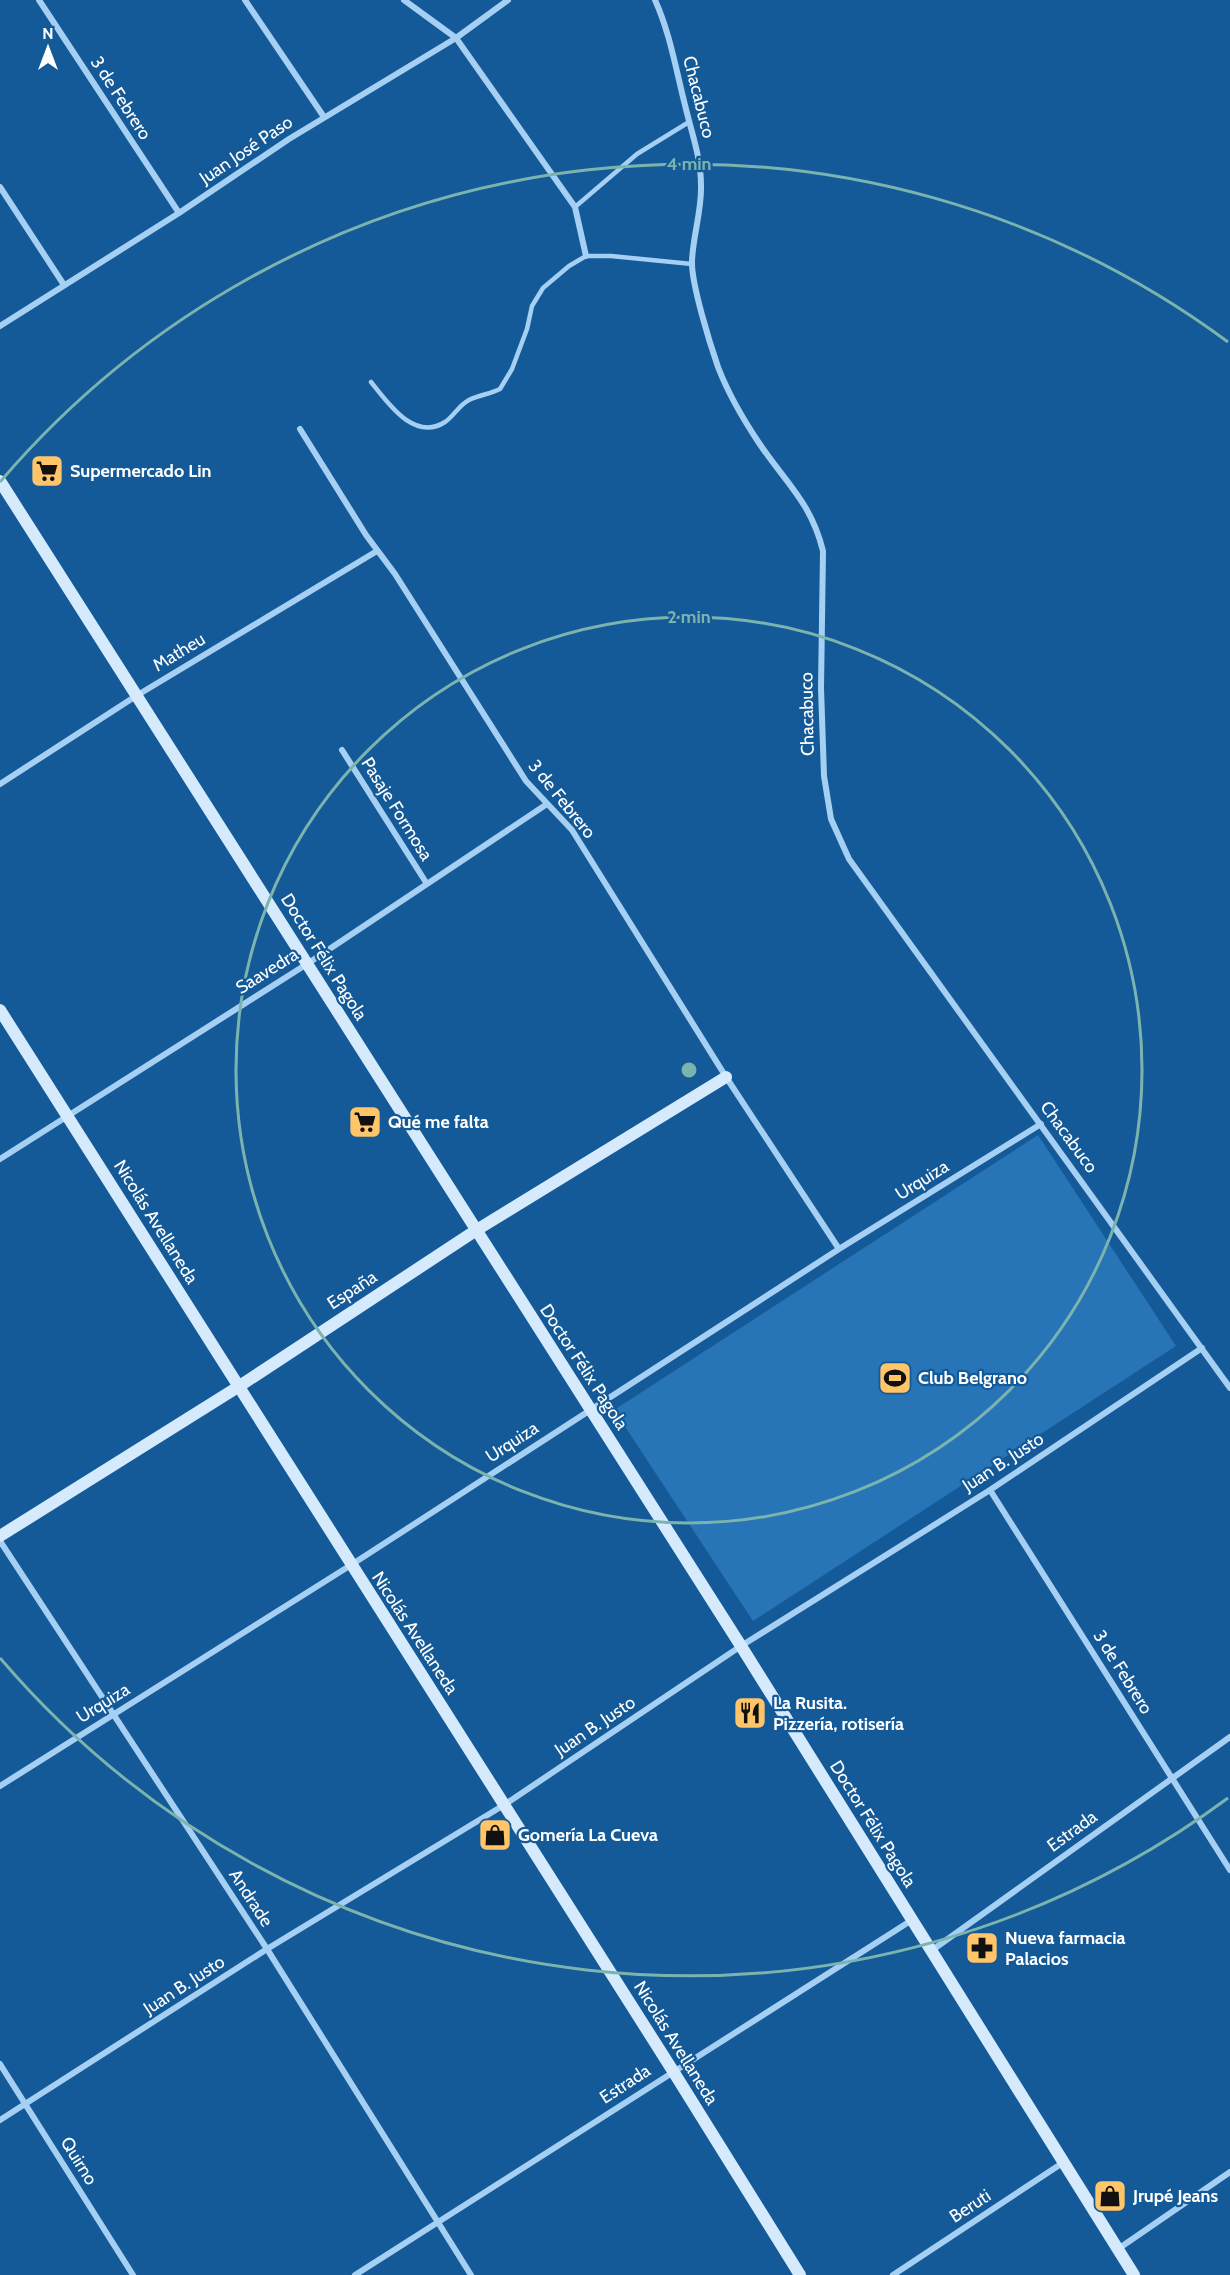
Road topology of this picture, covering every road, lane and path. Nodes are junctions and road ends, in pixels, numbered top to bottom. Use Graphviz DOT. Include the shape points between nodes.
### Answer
graph roads {
  1 [pos="39,0"];
  2 [pos="245,0"];
  3 [pos="404,0"];
  4 [pos="508,0"];
  5 [pos="655,0"];
  6 [pos="456,38"];
  7 [pos="324,117"];
  8 [pos="689,122"];
  9 [pos="0,187"];
  10 [pos="575,207"];
  11 [pos="179,213"];
  12 [pos="586,256"];
  13 [pos="692,264"];
  14 [pos="64,285"];
  15 [pos="0,326"];
  16 [pos="371,382"];
  17 [pos="300,429"];
  18 [pos="0,481"];
  19 [pos="377,551"];
  20 [pos="136,696"];
  21 [pos="342,750"];
  22 [pos="0,784"];
  23 [pos="547,804"];
  24 [pos="427,884"];
  25 [pos="307,964"];
  26 [pos="0,1010"];
  27 [pos="726,1077"];
  28 [pos="68,1114"];
  29 [pos="1041,1124"];
  30 [pos="0,1159"];
  31 [pos="475,1231"];
  32 [pos="839,1249"];
  33 [pos="1202,1348"];
  34 [pos="238,1387"];
  35 [pos="1230,1388"];
  36 [pos="590,1409"];
  37 [pos="990,1490"];
  38 [pos="0,1539"];
  39 [pos="351,1565"];
  40 [pos="741,1646"];
  41 [pos="112,1715"];
  42 [pos="1230,1737"];
  43 [pos="1172,1778"];
  44 [pos="0,1786"];
  45 [pos="504,1805"];
  46 [pos="1230,1870"];
  47 [pos="912,1920"];
  48 [pos="267,1949"];
  49 [pos="931,1951"];
  50 [pos="0,2064"];
  51 [pos="673,2071"];
  52 [pos="26,2104"];
  53 [pos="0,2121"];
  54 [pos="1064,2162"];
  55 [pos="1230,2172"];
  56 [pos="438,2223"];
  57 [pos="1118,2249"];
  58 [pos="133,2275"];
  59 [pos="355,2275"];
  60 [pos="471,2275"];
  61 [pos="800,2275"];
  62 [pos="893,2275"];
  63 [pos="1134,2275"];
  1 -- 11 [label="street, 3 de Febrero"];
  2 -- 7 [label="street"];
  3 -- 6 [label="street"];
  4 -- 6 [label="street, Juan José Paso"];
  5 -- 8 [label="street, Chacabuco"];
  6 -- 7 [label="street, Juan José Paso"];
  6 -- 10 [label="street"];
  7 -- 11 [label="street, Juan José Paso"];
  8 -- 10 [label="lane" via="637,154"];
  8 -- 13 [label="street, Chacabuco" via="701,185"];
  9 -- 14 [label="street"];
  10 -- 12 [label="street"];
  11 -- 14 [label="street, Juan José Paso"];
  12 -- 13 [label="lane"];
  12 -- 16 [label="lane" via="543,288 532,306 512,369 500,389 470,400 447,421 434,428 409,422 398,415"];
  13 -- 29 [label="street, Chacabuco" via="718,366 735,403 818,529 823,551 824,776 837,835 849,859"];
  14 -- 15 [label="street, Juan José Paso"];
  17 -- 19 [label="street, 3 de Febrero"];
  18 -- 20 [label="street, Doctor Félix Pagola"];
  19 -- 20 [label="street, Matheu"];
  19 -- 23 [label="street, 3 de Febrero" via="526,781"];
  20 -- 22 [label="street, Matheu"];
  20 -- 25 [label="street, Doctor Félix Pagola"];
  21 -- 24 [label="street, Pasaje Formosa"];
  23 -- 24 [label="street, Saavedra"];
  23 -- 27 [label="street, 3 de Febrero" via="572,830"];
  24 -- 25 [label="street, Saavedra"];
  25 -- 28 [label="street, Saavedra"];
  25 -- 31 [label="street, Doctor Félix Pagola"];
  26 -- 28 [label="street, Nicolás Avellaneda"];
  27 -- 31 [label="street, España"];
  27 -- 32 [label="street, 3 de Febrero"];
  28 -- 30 [label="street, Saavedra"];
  28 -- 34 [label="street, Nicolás Avellaneda"];
  29 -- 32 [label="street, Urquiza"];
  29 -- 33 [label="street, Chacabuco"];
  31 -- 34 [label="street, España"];
  31 -- 36 [label="street, Doctor Félix Pagola"];
  32 -- 36 [label="street, Urquiza"];
  33 -- 35 [label="street, Chacabuco"];
  33 -- 37 [label="street, Juan B. Justo"];
  34 -- 38 [label="street, España"];
  34 -- 39 [label="street, Nicolás Avellaneda"];
  36 -- 39 [label="street, Urquiza"];
  36 -- 40 [label="street, Doctor Félix Pagola"];
  37 -- 40 [label="street, Juan B. Justo"];
  37 -- 43 [label="street, 3 de Febrero"];
  38 -- 41 [label="street, Andrade"];
  39 -- 41 [label="street, Urquiza"];
  39 -- 45 [label="street, Nicolás Avellaneda"];
  40 -- 45 [label="street, Juan B. Justo"];
  40 -- 47 [label="street, Doctor Félix Pagola"];
  41 -- 44 [label="street, Urquiza"];
  41 -- 48 [label="street, Andrade"];
  42 -- 43 [label="street, Estrada"];
  43 -- 46 [label="street, 3 de Febrero"];
  43 -- 49 [label="street, Estrada"];
  45 -- 48 [label="street, Juan B. Justo"];
  45 -- 51 [label="street, Nicolás Avellaneda"];
  47 -- 49 [label="street, Doctor Félix Pagola"];
  47 -- 51 [label="street, Estrada"];
  48 -- 52 [label="street, Juan B. Justo"];
  48 -- 56 [label="street, Andrade"];
  49 -- 54 [label="street, Doctor Félix Pagola"];
  50 -- 52 [label="street, Quirno"];
  51 -- 56 [label="street, Estrada"];
  51 -- 61 [label="street, Nicolás Avellaneda"];
  52 -- 53 [label="street, Juan B. Justo"];
  52 -- 58 [label="street, Quirno"];
  54 -- 57 [label="street, Doctor Félix Pagola"];
  54 -- 62 [label="street, Beruti"];
  55 -- 57 [label="street"];
  56 -- 59 [label="street, Estrada"];
  56 -- 60 [label="street, Andrade"];
  57 -- 63 [label="street, Doctor Félix Pagola"];
}
